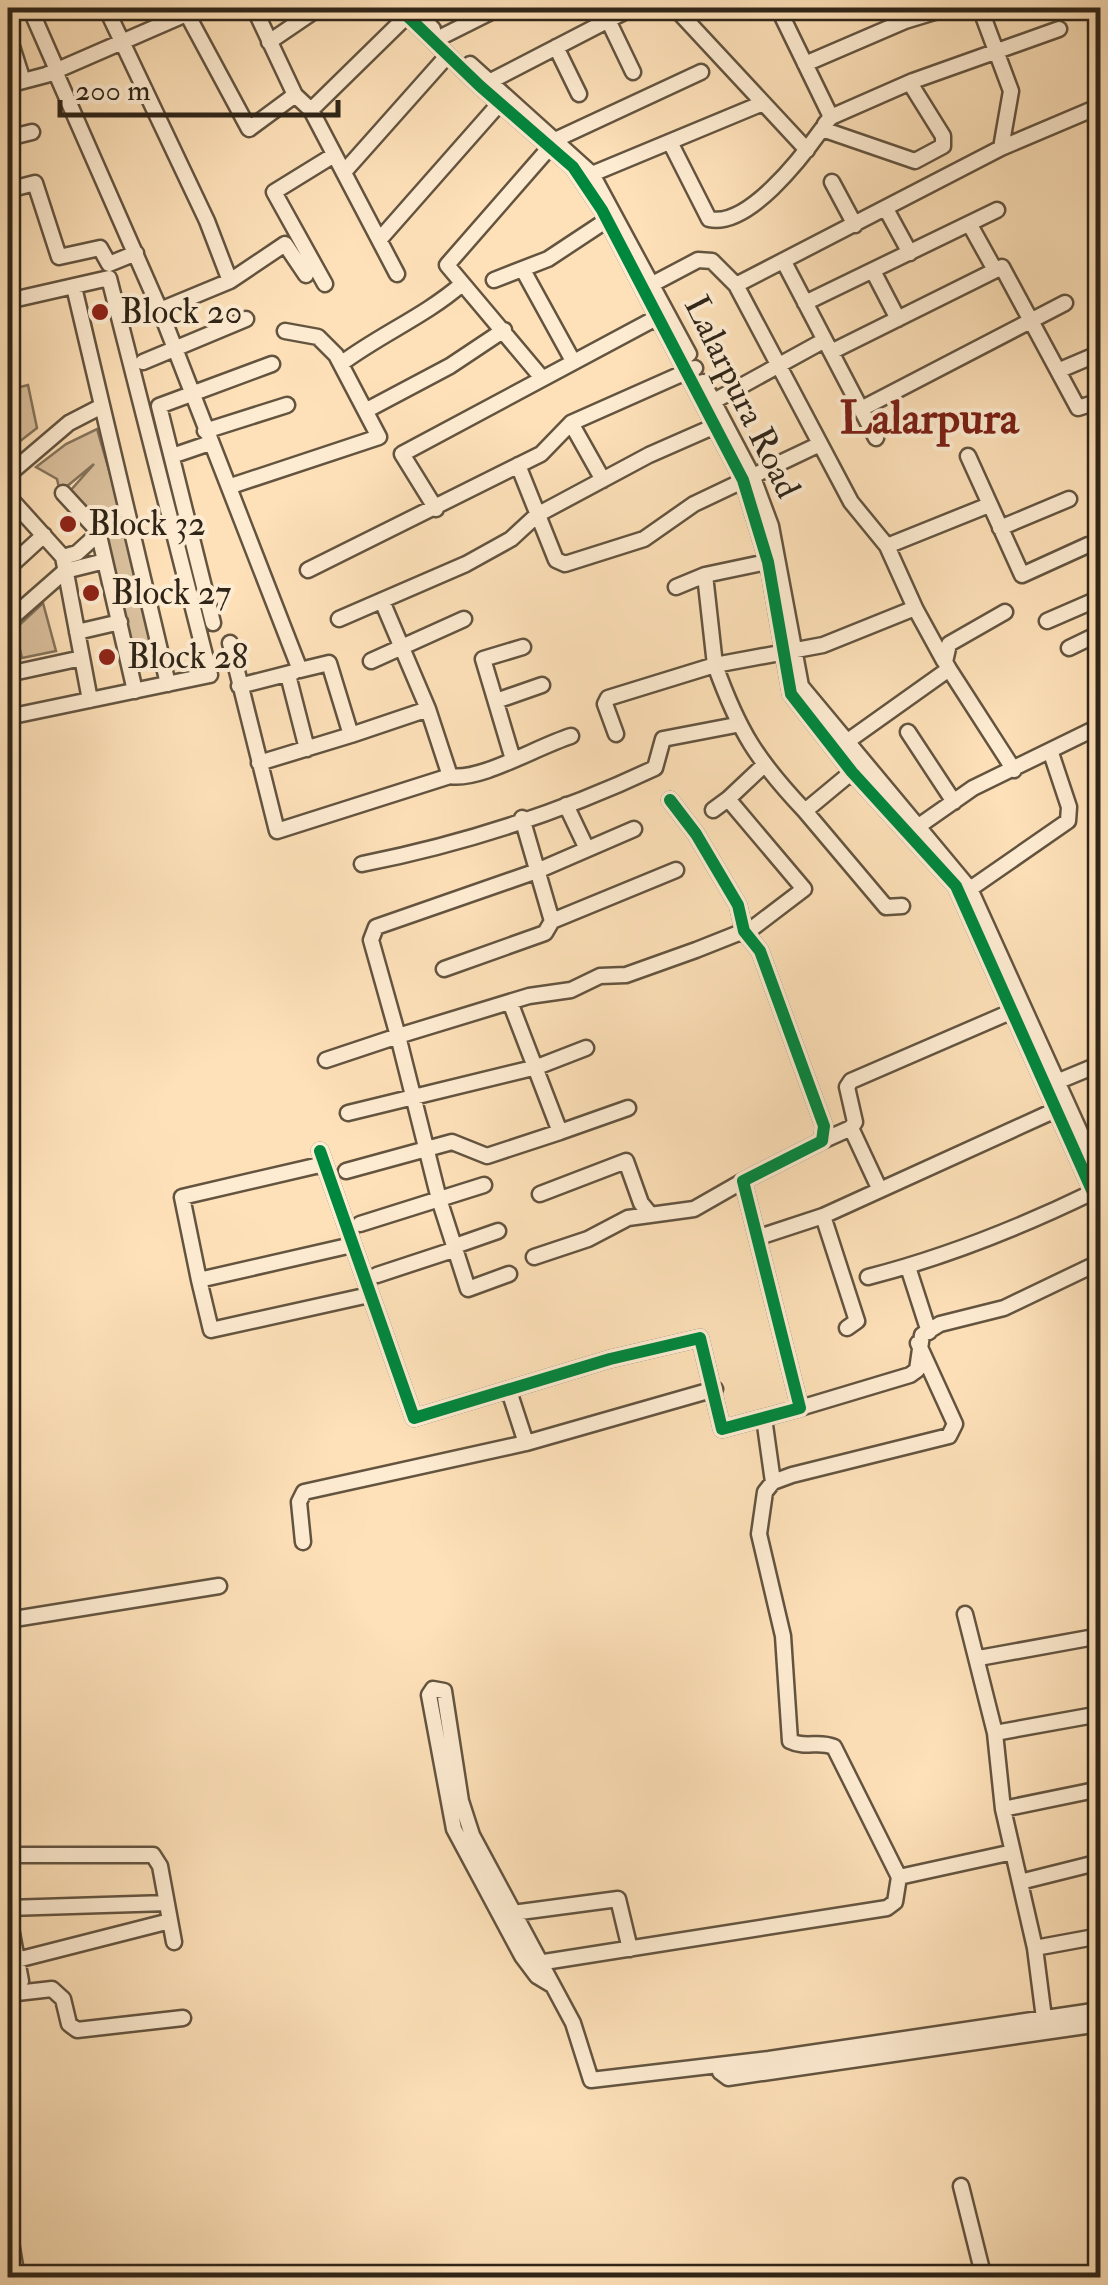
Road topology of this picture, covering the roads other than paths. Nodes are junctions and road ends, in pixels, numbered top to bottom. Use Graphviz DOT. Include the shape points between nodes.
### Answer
graph roads {
  1 [pos="106,8"];
  2 [pos="254,8"];
  3 [pos="319,8"];
  4 [pos="499,8"];
  5 [pos="632,8"];
  6 [pos="675,8"];
  7 [pos="781,8"];
  8 [pos="948,8"];
  9 [pos="980,8"];
  10 [pos="408,10"];
  11 [pos="184,12"];
  12 [pos="32,13"];
  13 [pos="608,20"];
  14 [pos="1059,29"];
  15 [pos="8,34"];
  16 [pos="441,37"];
  17 [pos="123,42"];
  18 [pos="269,42"];
  19 [pos="556,46"];
  20 [pos="998,52"];
  21 [pos="448,55"];
  22 [pos="805,64"];
  23 [pos="56,70"];
  24 [pos="633,72"];
  25 [pos="701,72"];
  26 [pos="910,82"];
  27 [pos="15,83"];
  28 [pos="484,84"];
  29 [pos="579,94"];
  30 [pos="296,95"];
  31 [pos="764,103"];
  32 [pos="499,104"];
  33 [pos="1100,106"];
  34 [pos="311,110"];
  35 [pos="826,123"];
  36 [pos="32,132"];
  37 [pos="8,138"];
  38 [pos="553,142"];
  39 [pos="670,142"];
  40 [pos="1001,148"];
  41 [pos="807,150"];
  42 [pos="334,156"];
  43 [pos="344,172"];
  44 [pos="592,174"];
  45 [pos="832,182"];
  46 [pos="8,190"];
  47 [pos="886,209"];
  48 [pos="998,210"];
  49 [pos="608,220"];
  50 [pos="855,225"];
  51 [pos="970,225"];
  52 [pos="380,240"];
  53 [pos="910,253"];
  54 [pos="136,254"];
  55 [pos="784,262"];
  56 [pos="523,270"];
  57 [pos="873,270"];
  58 [pos="995,270"];
  59 [pos="397,274"];
  60 [pos="306,275"];
  61 [pos="494,280"];
  62 [pos="230,281"];
  63 [pos="325,284"];
  64 [pos="462,284"];
  65 [pos="736,285"];
  66 [pos="74,286"];
  67 [pos="648,286"];
  68 [pos="8,302"];
  69 [pos="805,303"];
  70 [pos="1066,303"];
  71 [pos="160,310"];
  72 [pos="658,317"];
  73 [pos="246,319"];
  74 [pos="898,319"];
  75 [pos="1033,322"];
  76 [pos="504,330"];
  77 [pos="285,331"];
  78 [pos="827,347"];
  79 [pos="172,348"];
  80 [pos="1100,353"];
  81 [pos="143,362"];
  82 [pos="573,362"];
  83 [pos="342,363"];
  84 [pos="272,364"];
  85 [pos="776,368"];
  86 [pos="692,370"];
  87 [pos="1060,370"];
  88 [pos="542,378"];
  89 [pos="190,393"];
  90 [pos="1100,401"];
  91 [pos="709,404"];
  92 [pos="287,405"];
  93 [pos="100,407"];
  94 [pos="861,409"];
  95 [pos="367,410"];
  96 [pos="571,423"];
  97 [pos="715,426"];
  98 [pos="207,437"];
  99 [pos="876,438"];
  100 [pos="820,444"];
  101 [pos="172,456"];
  102 [pos="968,456"];
  103 [pos="11,464"];
  104 [pos="518,465"];
  105 [pos="748,478"];
  106 [pos="604,480"];
  107 [pos="230,486"];
  108 [pos="64,492"];
  109 [pos="8,496"];
  110 [pos="1068,499"];
  111 [pos="989,506"];
  112 [pos="436,509"];
  113 [pos="537,516"];
  114 [pos="1000,528"];
  115 [pos="99,533"];
  116 [pos="44,534"];
  117 [pos="1088,545"];
  118 [pos="887,546"];
  119 [pos="106,561"];
  120 [pos="773,561"];
  121 [pos="64,564"];
  122 [pos="8,568"];
  123 [pos="308,570"];
  124 [pos="705,575"];
  125 [pos="676,587"];
  126 [pos="1100,598"];
  127 [pos="382,601"];
  128 [pos="914,608"];
  129 [pos="1005,612"];
  130 [pos="464,618"];
  131 [pos="339,619"];
  132 [pos="8,620"];
  133 [pos="1047,621"];
  134 [pos="120,622"];
  135 [pos="213,623"];
  136 [pos="77,632"];
  137 [pos="1100,634"];
  138 [pos="230,644"];
  139 [pos="523,647"];
  140 [pos="404,648"];
  141 [pos="1069,648"];
  142 [pos="789,651"];
  143 [pos="82,658"];
  144 [pos="370,662"];
  145 [pos="715,666"];
  146 [pos="947,666"];
  147 [pos="294,672"];
  148 [pos="8,674"];
  149 [pos="168,684"];
  150 [pos="542,685"];
  151 [pos="239,686"];
  152 [pos="135,691"];
  153 [pos="90,700"];
  154 [pos="496,701"];
  155 [pos="428,709"];
  156 [pos="8,717"];
  157 [pos="736,725"];
  158 [pos="1100,726"];
  159 [pos="908,732"];
  160 [pos="616,734"];
  161 [pos="350,735"];
  162 [pos="571,736"];
  163 [pos="845,742"];
  164 [pos="306,749"];
  165 [pos="1051,753"];
  166 [pos="512,756"];
  167 [pos="259,763"];
  168 [pos="763,766"];
  169 [pos="1014,770"];
  170 [pos="852,772"];
  171 [pos="450,776"];
  172 [pos="728,799"];
  173 [pos="670,800"];
  174 [pos="954,802"];
  175 [pos="566,806"];
  176 [pos="713,810"];
  177 [pos="805,811"];
  178 [pos="522,818"];
  179 [pos="634,829"];
  180 [pos="913,830"];
  181 [pos="586,847"];
  182 [pos="362,864"];
  183 [pos="676,870"];
  184 [pos="537,871"];
  185 [pos="970,889"];
  186 [pos="902,906"];
  187 [pos="552,921"];
  188 [pos="744,930"];
  189 [pos="444,968"];
  190 [pos="510,1002"];
  191 [pos="1020,1008"];
  192 [pos="398,1036"];
  193 [pos="586,1048"];
  194 [pos="326,1060"];
  195 [pos="1100,1064"];
  196 [pos="538,1067"];
  197 [pos="1058,1081"];
  198 [pos="413,1098"];
  199 [pos="628,1108"];
  200 [pos="1058,1109"];
  201 [pos="348,1114"];
  202 [pos="851,1128"];
  203 [pos="560,1132"];
  204 [pos="822,1140"];
  205 [pos="425,1146"];
  206 [pos="346,1171"];
  207 [pos="1100,1176"];
  208 [pos="743,1181"];
  209 [pos="484,1185"];
  210 [pos="879,1188"];
  211 [pos="1093,1192"];
  212 [pos="540,1194"];
  213 [pos="440,1198"];
  214 [pos="1100,1208"];
  215 [pos="650,1214"];
  216 [pos="823,1216"];
  217 [pos="360,1224"];
  218 [pos="498,1231"];
  219 [pos="759,1236"];
  220 [pos="352,1246"];
  221 [pos="455,1248"];
  222 [pos="534,1257"];
  223 [pos="1100,1262"];
  224 [pos="908,1267"];
  225 [pos="509,1274"];
  226 [pos="377,1276"];
  227 [pos="868,1277"];
  228 [pos="198,1280"];
  229 [pos="369,1295"];
  230 [pos="848,1328"];
  231 [pos="923,1337"];
  232 [pos="715,1389"];
  233 [pos="510,1390"];
  234 [pos="800,1408"];
  235 [pos="764,1418"];
  236 [pos="526,1443"];
  237 [pos="773,1482"];
  238 [pos="303,1542"];
  239 [pos="219,1586"];
  240 [pos="965,1614"];
  241 [pos="8,1620"];
  242 [pos="1100,1636"];
  243 [pos="979,1658"];
  244 [pos="1100,1714"];
  245 [pos="995,1733"];
  246 [pos="1099,1790"];
  247 [pos="1100,1808"];
  248 [pos="1003,1810"];
  249 [pos="467,1841"];
  250 [pos="1014,1852"];
  251 [pos="10,1856"];
  252 [pos="1100,1862"];
  253 [pos="899,1876"];
  254 [pos="1020,1882"];
  255 [pos="167,1902"];
  256 [pos="8,1910"];
  257 [pos="506,1914"];
  258 [pos="170,1921"];
  259 [pos="1100,1936"];
  260 [pos="174,1942"];
  261 [pos="1035,1948"];
  262 [pos="630,1949"];
  263 [pos="17,1960"];
  264 [pos="536,1964"];
  265 [pos="22,1982"];
  266 [pos="8,1994"];
  267 [pos="1100,2010"];
  268 [pos="183,2018"];
  269 [pos="1046,2023"];
  270 [pos="1100,2024"];
  271 [pos="961,2186"];
  272 [pos="8,2234"];
  273 [pos="18,2278"];
  274 [pos="984,2278"];
  1 -- 17 [label="street"];
  2 -- 18 [label="street"];
  3 -- 18 [label="street"];
  4 -- 16 [label="street"];
  5 -- 13 [label="street"];
  6 -- 31 [label="street"];
  7 -- 22 [label="street"];
  8 -- 22 [label="street"];
  9 -- 20 [label="street"];
  10 -- 16 [label="street, Lalarpura Road"];
  10 -- 21 [label="street"];
  10 -- 34 [label="street"];
  11 -- 17 [label="street"];
  11 -- 30 [label="street" via="249,130"];
  12 -- 23 [label="street"];
  13 -- 19 [label="street"];
  13 -- 24 [label="street"];
  14 -- 20 [label="street"];
  15 -- 27 [label="street"];
  16 -- 28 [label="street, Lalarpura Road"];
  17 -- 23 [label="street"];
  17 -- 62 [label="street"];
  18 -- 30 [label="street"];
  19 -- 28 [label="street"];
  19 -- 29 [label="street"];
  20 -- 26 [label="street"];
  20 -- 40 [label="street" via="1011,91"];
  21 -- 28 [label="street"];
  21 -- 43 [label="street"];
  22 -- 35 [label="street"];
  23 -- 27 [label="street"];
  23 -- 54 [label="street"];
  25 -- 38 [label="street"];
  26 -- 35 [label="street"];
  26 -- 35 [label="street" via="945,142 931,154 915,161"];
  28 -- 32 [label="street"];
  28 -- 38 [label="street, Lalarpura Road"];
  30 -- 34 [label="street"];
  31 -- 39 [label="street"];
  31 -- 41 [label="street"];
  32 -- 38 [label="street"];
  32 -- 52 [label="street"];
  33 -- 40 [label="street"];
  34 -- 42 [label="street"];
  35 -- 41 [label="street"];
  36 -- 37 [label="street"];
  38 -- 44 [label="street, Lalarpura Road"];
  38 -- 49 [label="street"];
  38 -- 64 [label="street" via="446,265"];
  39 -- 41 [label="street" via="709,219 718,221 764,196"];
  39 -- 44 [label="street"];
  40 -- 47 [label="street"];
  42 -- 43 [label="street"];
  42 -- 63 [label="street" via="274,192"];
  43 -- 52 [label="street"];
  44 -- 67 [label="street, Lalarpura Road"];
  45 -- 50 [label="street"];
  46 -- 54 [label="street" via="35,183 59,257 100,248 109,264"];
  47 -- 50 [label="street"];
  47 -- 53 [label="street"];
  48 -- 51 [label="street"];
  49 -- 56 [label="street"];
  49 -- 67 [label="street"];
  50 -- 55 [label="street"];
  51 -- 53 [label="street"];
  51 -- 58 [label="street"];
  52 -- 59 [label="street"];
  53 -- 57 [label="street"];
  54 -- 71 [label="street"];
  55 -- 65 [label="street"];
  55 -- 69 [label="street"];
  56 -- 61 [label="street"];
  56 -- 82 [label="street"];
  57 -- 69 [label="street"];
  57 -- 74 [label="street"];
  58 -- 74 [label="street"];
  58 -- 75 [label="street" via="1002,267"];
  60 -- 62 [label="street" via="285,244"];
  62 -- 71 [label="street"];
  64 -- 76 [label="street"];
  64 -- 83 [label="street"];
  65 -- 67 [label="street" via="712,261 698,260"];
  65 -- 85 [label="street"];
  66 -- 68 [label="street"];
  66 -- 93 [label="street"];
  66 -- 149 [label="street" via="110,278 210,675"];
  67 -- 72 [label="street"];
  67 -- 86 [label="street, Lalarpura Road"];
  69 -- 78 [label="street"];
  70 -- 75 [label="street"];
  71 -- 79 [label="street"];
  72 -- 82 [label="street"];
  72 -- 86 [label="street"];
  73 -- 79 [label="street"];
  74 -- 78 [label="street"];
  75 -- 87 [label="street"];
  75 -- 94 [label="street"];
  76 -- 88 [label="street"];
  76 -- 95 [label="street"];
  77 -- 83 [label="street" via="318,337"];
  78 -- 85 [label="street"];
  78 -- 94 [label="street"];
  79 -- 81 [label="street"];
  79 -- 89 [label="street"];
  80 -- 87 [label="street"];
  82 -- 88 [label="street"];
  83 -- 95 [label="street"];
  84 -- 89 [label="street"];
  85 -- 91 [label="street"];
  85 -- 100 [label="street"];
  86 -- 91 [label="street"];
  86 -- 96 [label="street"];
  87 -- 90 [label="street" via="1078,408"];
  88 -- 112 [label="street" via="402,454"];
  89 -- 98 [label="street"];
  89 -- 101 [label="street" via="159,406"];
  91 -- 97 [label="street"];
  91 -- 105 [label="street, Lalarpura Road"];
  92 -- 98 [label="street"];
  93 -- 103 [label="street"];
  93 -- 149 [label="street"];
  94 -- 99 [label="street"];
  95 -- 107 [label="street" via="379,437 369,444"];
  96 -- 104 [label="street" via="541,454"];
  96 -- 106 [label="street"];
  97 -- 105 [label="street"];
  97 -- 106 [label="street"];
  98 -- 101 [label="street"];
  98 -- 107 [label="street"];
  100 -- 105 [label="street"];
  100 -- 118 [label="street" via="852,502"];
  101 -- 135 [label="street"];
  102 -- 111 [label="street"];
  104 -- 112 [label="street"];
  104 -- 113 [label="street"];
  105 -- 113 [label="street" via="644,539 565,564 556,560"];
  105 -- 120 [label="street"];
  106 -- 113 [label="street"];
  107 -- 147 [label="street"];
  108 -- 115 [label="street"];
  109 -- 116 [label="street"];
  110 -- 114 [label="street"];
  111 -- 114 [label="street"];
  111 -- 118 [label="street"];
  112 -- 123 [label="street"];
  113 -- 127 [label="street" via="511,540"];
  114 -- 117 [label="street" via="1022,575"];
  115 -- 119 [label="street"];
  115 -- 121 [label="street"];
  116 -- 121 [label="street"];
  116 -- 122 [label="street"];
  118 -- 128 [label="street"];
  119 -- 121 [label="street"];
  119 -- 134 [label="street"];
  120 -- 124 [label="street"];
  120 -- 142 [label="street"];
  121 -- 132 [label="street"];
  121 -- 136 [label="street"];
  124 -- 125 [label="street"];
  124 -- 145 [label="street"];
  126 -- 133 [label="street"];
  127 -- 131 [label="street"];
  127 -- 140 [label="street"];
  128 -- 142 [label="street" via="824,645"];
  128 -- 146 [label="street"];
  129 -- 146 [label="street" via="949,644"];
  130 -- 140 [label="street"];
  134 -- 136 [label="street"];
  134 -- 152 [label="street"];
  136 -- 143 [label="street"];
  137 -- 141 [label="street"];
  138 -- 151 [label="street"];
  139 -- 154 [label="street" via="483,659"];
  140 -- 144 [label="street"];
  140 -- 155 [label="street"];
  142 -- 145 [label="street"];
  142 -- 163 [label="street" via="808,699"];
  142 -- 170 [label="street" via="791,694"];
  143 -- 148 [label="street"];
  143 -- 153 [label="street"];
  145 -- 157 [label="street"];
  145 -- 160 [label="street" via="608,698"];
  146 -- 163 [label="street"];
  146 -- 169 [label="street"];
  147 -- 151 [label="street"];
  147 -- 161 [label="street" via="328,663"];
  147 -- 164 [label="street"];
  149 -- 152 [label="street"];
  150 -- 154 [label="street"];
  151 -- 167 [label="street"];
  152 -- 153 [label="street"];
  153 -- 156 [label="street"];
  154 -- 166 [label="street"];
  155 -- 161 [label="street"];
  155 -- 171 [label="street"];
  157 -- 168 [label="street"];
  157 -- 175 [label="street" via="663,739 655,768"];
  158 -- 165 [label="street"];
  159 -- 174 [label="street"];
  161 -- 164 [label="street"];
  162 -- 166 [label="street"];
  163 -- 180 [label="street"];
  164 -- 167 [label="street"];
  165 -- 169 [label="street"];
  165 -- 185 [label="street" via="1070,807 1068,821"];
  166 -- 171 [label="street" via="476,776"];
  167 -- 171 [label="street" via="277,831"];
  168 -- 172 [label="street"];
  168 -- 177 [label="street"];
  169 -- 174 [label="street"];
  170 -- 177 [label="street"];
  170 -- 180 [label="street"];
  172 -- 176 [label="street"];
  172 -- 188 [label="street" via="804,889"];
  173 -- 188 [label="street" via="738,905"];
  174 -- 180 [label="street"];
  175 -- 178 [label="street"];
  175 -- 181 [label="street"];
  177 -- 186 [label="street" via="886,907"];
  178 -- 182 [label="street" via="428,851"];
  178 -- 184 [label="street"];
  179 -- 181 [label="street"];
  180 -- 185 [label="street"];
  180 -- 191 [label="street" via="956,886"];
  181 -- 184 [label="street"];
  183 -- 187 [label="street"];
  184 -- 187 [label="street"];
  184 -- 192 [label="street" via="373,930"];
  185 -- 191 [label="street"];
  187 -- 189 [label="street" via="545,932"];
  188 -- 190 [label="street" via="626,975"];
  188 -- 204 [label="street" via="760,952 802,1063 824,1126"];
  190 -- 192 [label="street"];
  190 -- 196 [label="street"];
  191 -- 197 [label="street"];
  191 -- 200 [label="street"];
  191 -- 202 [label="street" via="851,1081"];
  192 -- 194 [label="street"];
  192 -- 198 [label="street"];
  193 -- 196 [label="street"];
  195 -- 197 [label="street"];
  196 -- 198 [label="street"];
  196 -- 203 [label="street"];
  197 -- 207 [label="street"];
  198 -- 201 [label="street"];
  198 -- 205 [label="street"];
  199 -- 203 [label="street"];
  200 -- 210 [label="street"];
  200 -- 211 [label="street"];
  202 -- 204 [label="street"];
  202 -- 210 [label="street"];
  203 -- 205 [label="street" via="482,1156 458,1142"];
  204 -- 208 [label="street"];
  205 -- 206 [label="street"];
  205 -- 213 [label="street"];
  208 -- 215 [label="street" via="694,1208"];
  208 -- 219 [label="street"];
  209 -- 213 [label="street"];
  210 -- 216 [label="street"];
  211 -- 214 [label="street"];
  211 -- 224 [label="street"];
  212 -- 215 [label="street" via="626,1161"];
  213 -- 217 [label="street"];
  213 -- 221 [label="street"];
  215 -- 222 [label="street"];
  216 -- 219 [label="street"];
  216 -- 230 [label="street" via="857,1320"];
  218 -- 221 [label="street"];
  219 -- 234 [label="street"];
  220 -- 228 [label="street"];
  220 -- 228 [label="street" via="322,1158 182,1196"];
  220 -- 229 [label="street"];
  221 -- 225 [label="street" via="468,1288"];
  221 -- 226 [label="street"];
  223 -- 231 [label="street" via="1004,1308 940,1324"];
  224 -- 227 [label="street"];
  224 -- 231 [label="street"];
  228 -- 229 [label="street" via="211,1330"];
  229 -- 233 [label="street" via="414,1418"];
  231 -- 234 [label="street" via="910,1376"];
  231 -- 237 [label="street" via="956,1424 949,1436"];
  232 -- 233 [label="street" via="700,1338"];
  232 -- 235 [label="street" via="722,1429"];
  232 -- 236 [label="street"];
  233 -- 236 [label="street"];
  234 -- 235 [label="street"];
  235 -- 237 [label="street"];
  236 -- 238 [label="street" via="304,1492"];
  237 -- 253 [label="street" via="764,1492 759,1534 783,1636 790,1741 834,1747"];
  239 -- 241 [label="street"];
  240 -- 243 [label="street"];
  242 -- 243 [label="street"];
  243 -- 245 [label="street"];
  244 -- 245 [label="street"];
  245 -- 248 [label="street"];
  246 -- 247 [label="street"];
  246 -- 248 [label="street"];
  248 -- 250 [label="street"];
  249 -- 249 [label="street" via="446,1803 432,1689 444,1691"];
  249 -- 257 [label="street"];
  250 -- 253 [label="street"];
  250 -- 254 [label="street"];
  251 -- 255 [label="street" via="153,1855"];
  252 -- 254 [label="street"];
  253 -- 262 [label="street" via="888,1908"];
  254 -- 261 [label="street"];
  255 -- 256 [label="street"];
  255 -- 258 [label="street"];
  256 -- 263 [label="street"];
  257 -- 262 [label="street" via="618,1899"];
  257 -- 264 [label="street"];
  258 -- 260 [label="street"];
  258 -- 263 [label="street"];
  259 -- 261 [label="street"];
  261 -- 269 [label="street"];
  262 -- 264 [label="street"];
  263 -- 265 [label="street"];
  264 -- 269 [label="street" via="573,2024 591,2080 726,2065 724,2078 785,2062"];
  266 -- 268 [label="street" via="52,1989 77,2030"];
  267 -- 269 [label="street"];
  269 -- 270 [label="street"];
  271 -- 274 [label="street"];
  272 -- 273 [label="street"];
}
